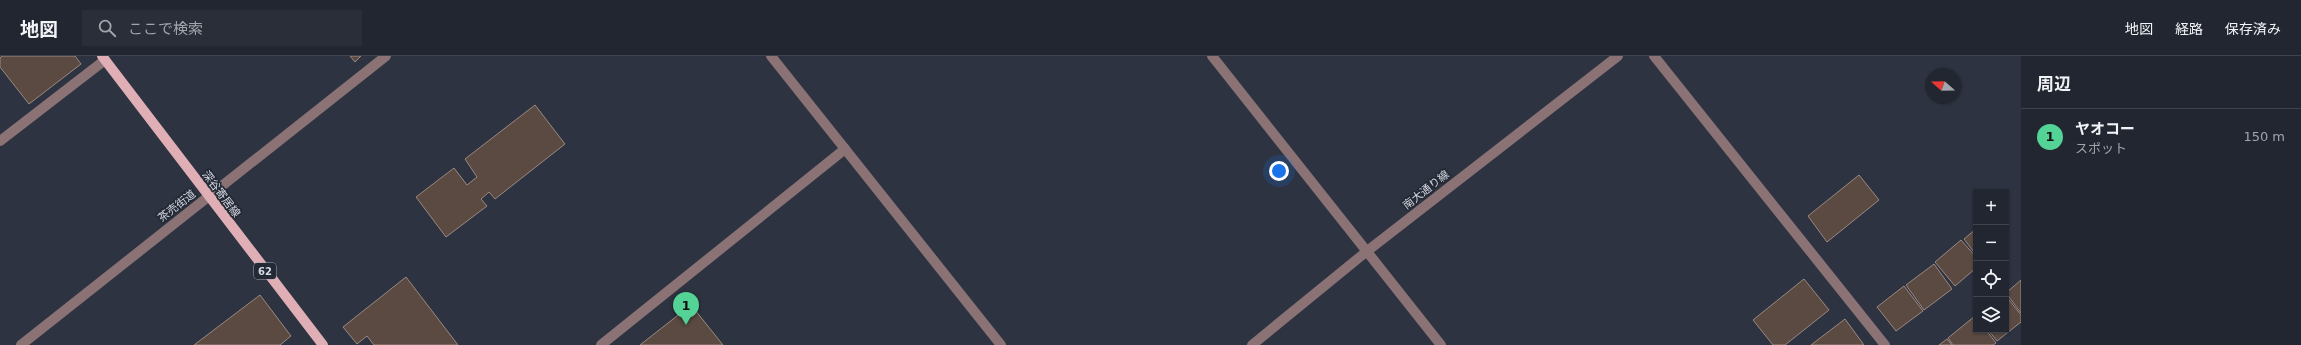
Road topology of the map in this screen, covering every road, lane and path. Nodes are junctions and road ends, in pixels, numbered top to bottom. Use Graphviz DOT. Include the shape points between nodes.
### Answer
graph roads {
  1 [pos="386,56"];
  2 [pos="771,56"];
  3 [pos="1212,56"];
  4 [pos="1618,56"];
  5 [pos="1654,56"];
  6 [pos="103,58"];
  7 [pos="0,141"];
  8 [pos="845,149"];
  9 [pos="208,196"];
  10 [pos="1366,252"];
  11 [pos="21,345"];
  12 [pos="323,345"];
  13 [pos="601,345"];
  14 [pos="1000,345"];
  15 [pos="1252,345"];
  16 [pos="1440,345"];
  17 [pos="1885,345"];
  1 -- 9 [label="street, 茶売街道"];
  2 -- 8 [label="street"];
  3 -- 10 [label="street"];
  4 -- 10 [label="street, 南大通り線"];
  5 -- 17 [label="street"];
  6 -- 7 [label="street"];
  6 -- 9 [label="main road, 深谷寄居線 / 62"];
  8 -- 13 [label="street"];
  8 -- 14 [label="street"];
  9 -- 11 [label="street, 茶売街道"];
  9 -- 12 [label="main road, 深谷寄居線 / 62"];
  10 -- 15 [label="street, 南大通り線"];
  10 -- 16 [label="street"];
}
